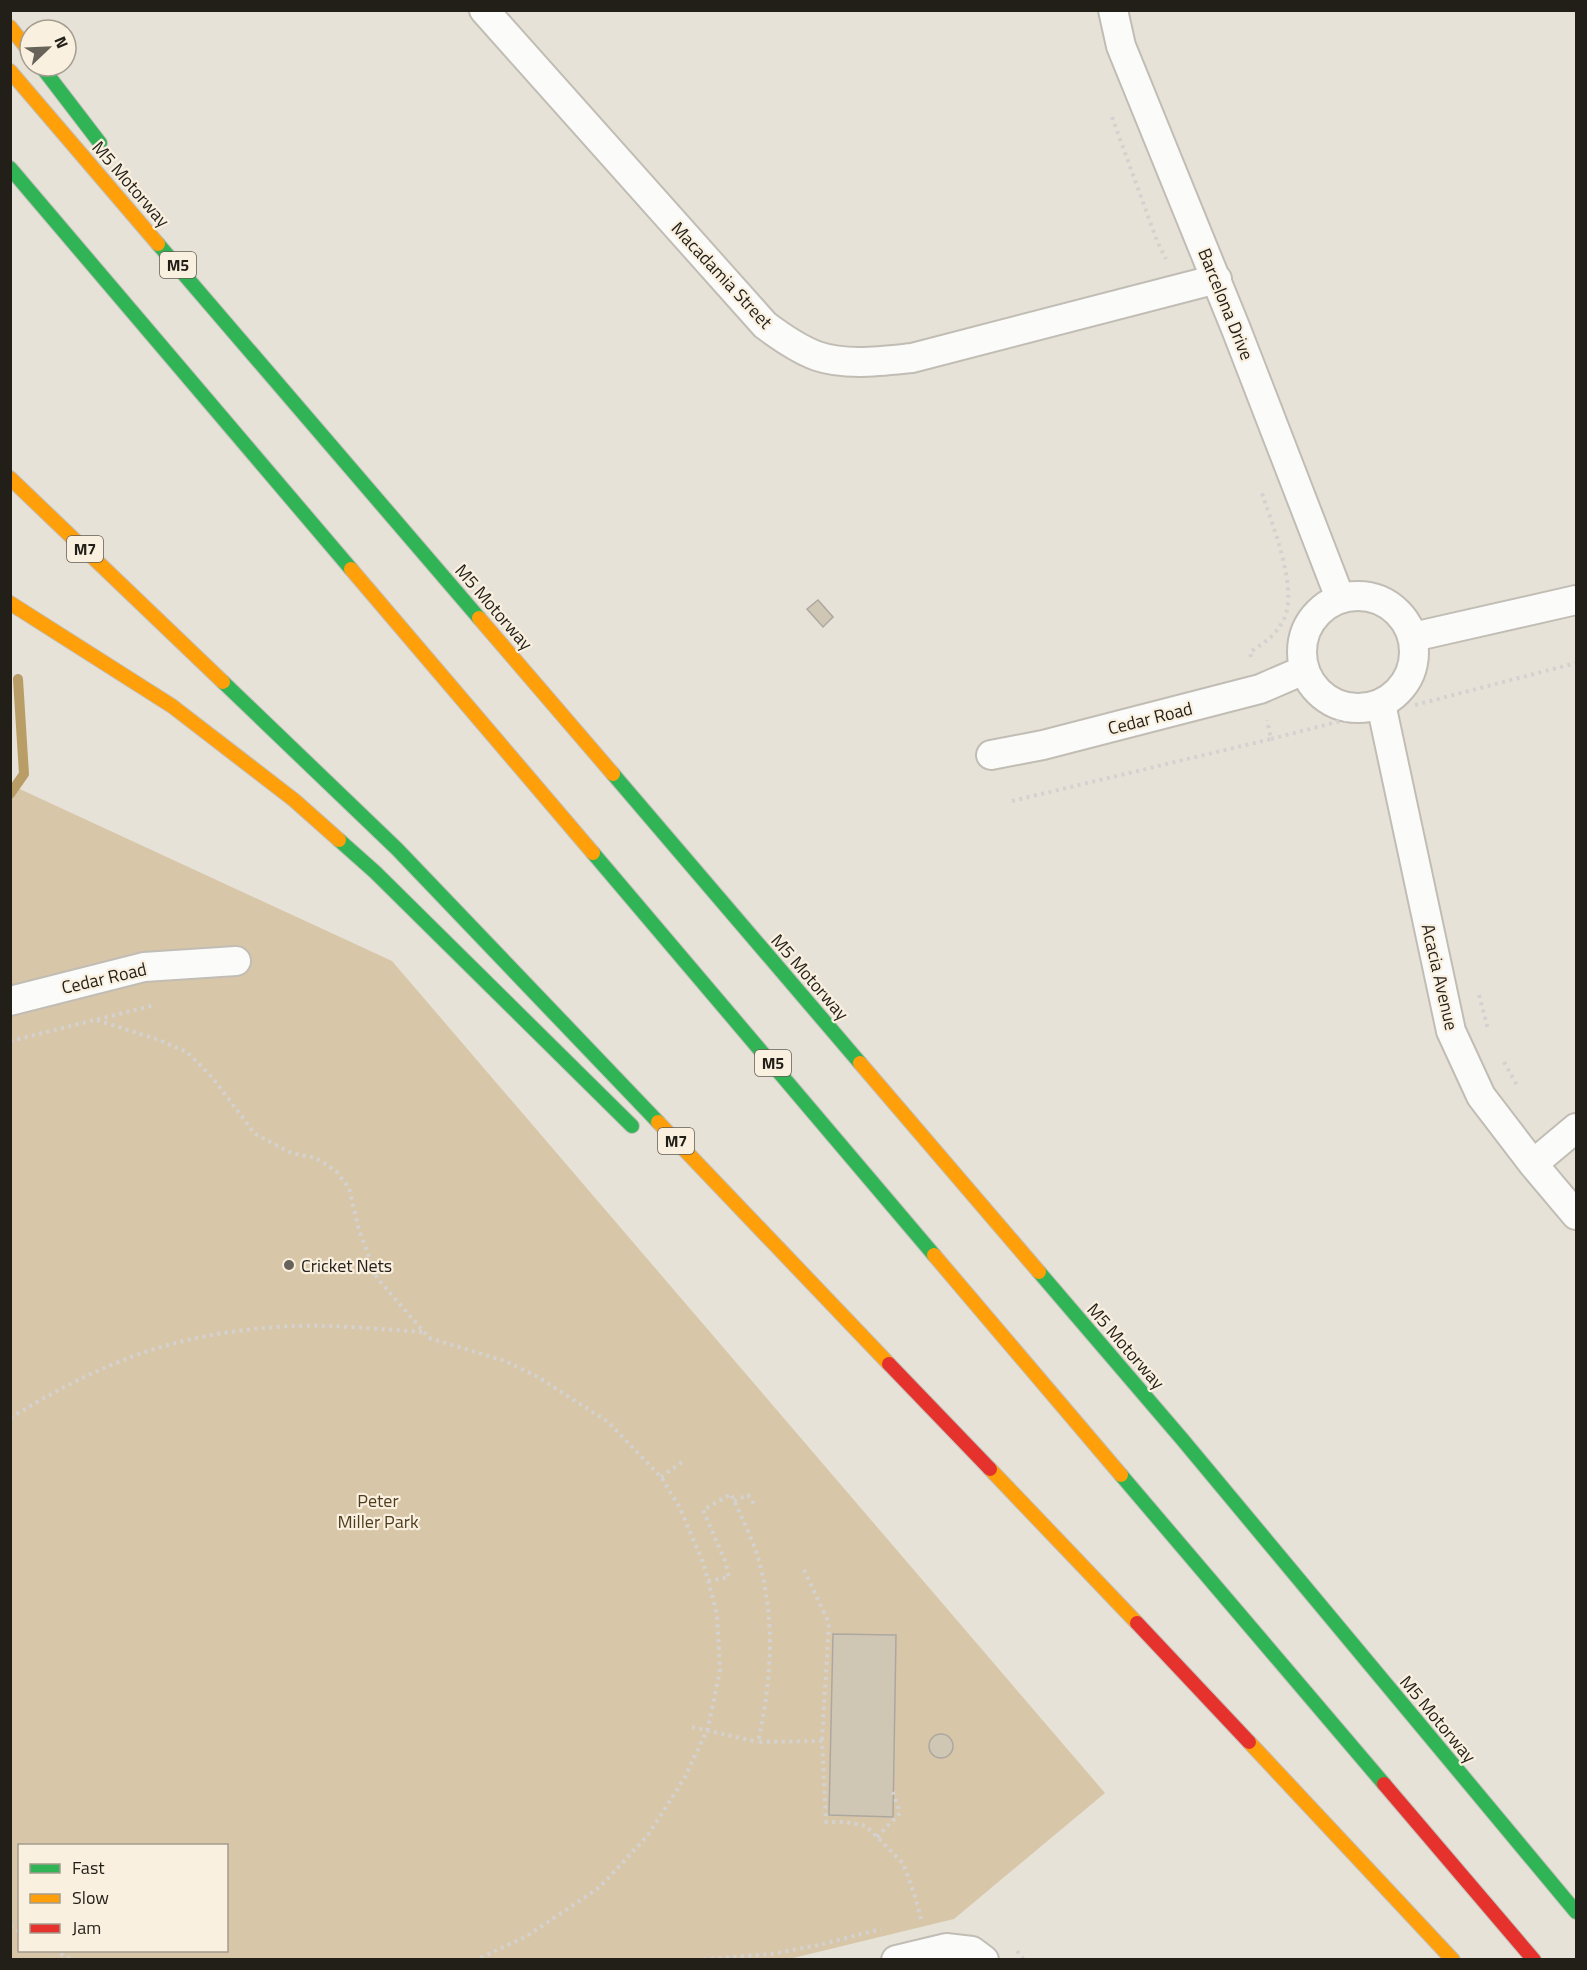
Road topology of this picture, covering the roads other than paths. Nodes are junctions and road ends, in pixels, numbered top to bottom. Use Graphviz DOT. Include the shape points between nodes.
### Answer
graph roads {
  1 [pos="484,10"];
  2 [pos="1113,10"];
  3 [pos="10,71"];
  4 [pos="49,78"];
  5 [pos="106,150"];
  6 [pos="10,168"];
  7 [pos="193,263"];
  8 [pos="1216,279"];
  9 [pos="345,460"];
  10 [pos="10,478"];
  11 [pos="1340,597"];
  12 [pos="1576,600"];
  13 [pos="10,603"];
  14 [pos="1413,637"];
  15 [pos="1304,670"];
  16 [pos="1382,708"];
  17 [pos="991,755"];
  18 [pos="236,962"];
  19 [pos="10,1001"];
  20 [pos="1576,1128"];
  21 [pos="639,1133"];
  22 [pos="1533,1164"];
  23 [pos="1576,1215"];
  24 [pos="826,1318"];
  25 [pos="1183,1671"];
  26 [pos="1576,1912"];
  27 [pos="896,1959"];
  28 [pos="984,1959"];
  29 [pos="1454,1959"];
  30 [pos="1534,1959"];
  1 -- 8 [label="street, Macadamia Street" via="765,325 819,357 877,361 912,358"];
  2 -- 8 [label="street, Barcelona Drive" via="1122,46"];
  3 -- 9 [label="highway, M5 Motorway / M5"];
  4 -- 5 [label="highway"];
  6 -- 30 [label="highway, M5"];
  7 -- 9 [label="highway, M5"];
  8 -- 11 [label="street, Barcelona Drive"];
  9 -- 26 [label="highway, M5 Motorway / M5" via="1182,1439"];
  10 -- 25 [label="highway, M7" via="398,849"];
  11 -- 14 [label="street" via="1376,598 1393,607"];
  11 -- 15 [label="street" via="1324,606 1304,634"];
  12 -- 14 [label="street"];
  13 -- 21 [label="highway" via="172,706 294,800 375,872"];
  14 -- 16 [label="street" via="1415,652 1406,683"];
  15 -- 16 [label="street" via="1327,699 1344,707"];
  15 -- 17 [label="street, Cedar Road" via="1260,689"];
  16 -- 22 [label="street, Acacia Avenue" via="1451,1031 1481,1096"];
  18 -- 19 [label="street, Cedar Road" via="144,967"];
  20 -- 22 [label="street"];
  22 -- 23 [label="street, Acacia Avenue"];
  24 -- 25 [label="highway"];
  25 -- 29 [label="highway"];
  27 -- 28 [label="street" via="946,1948 972,1951"];
}
